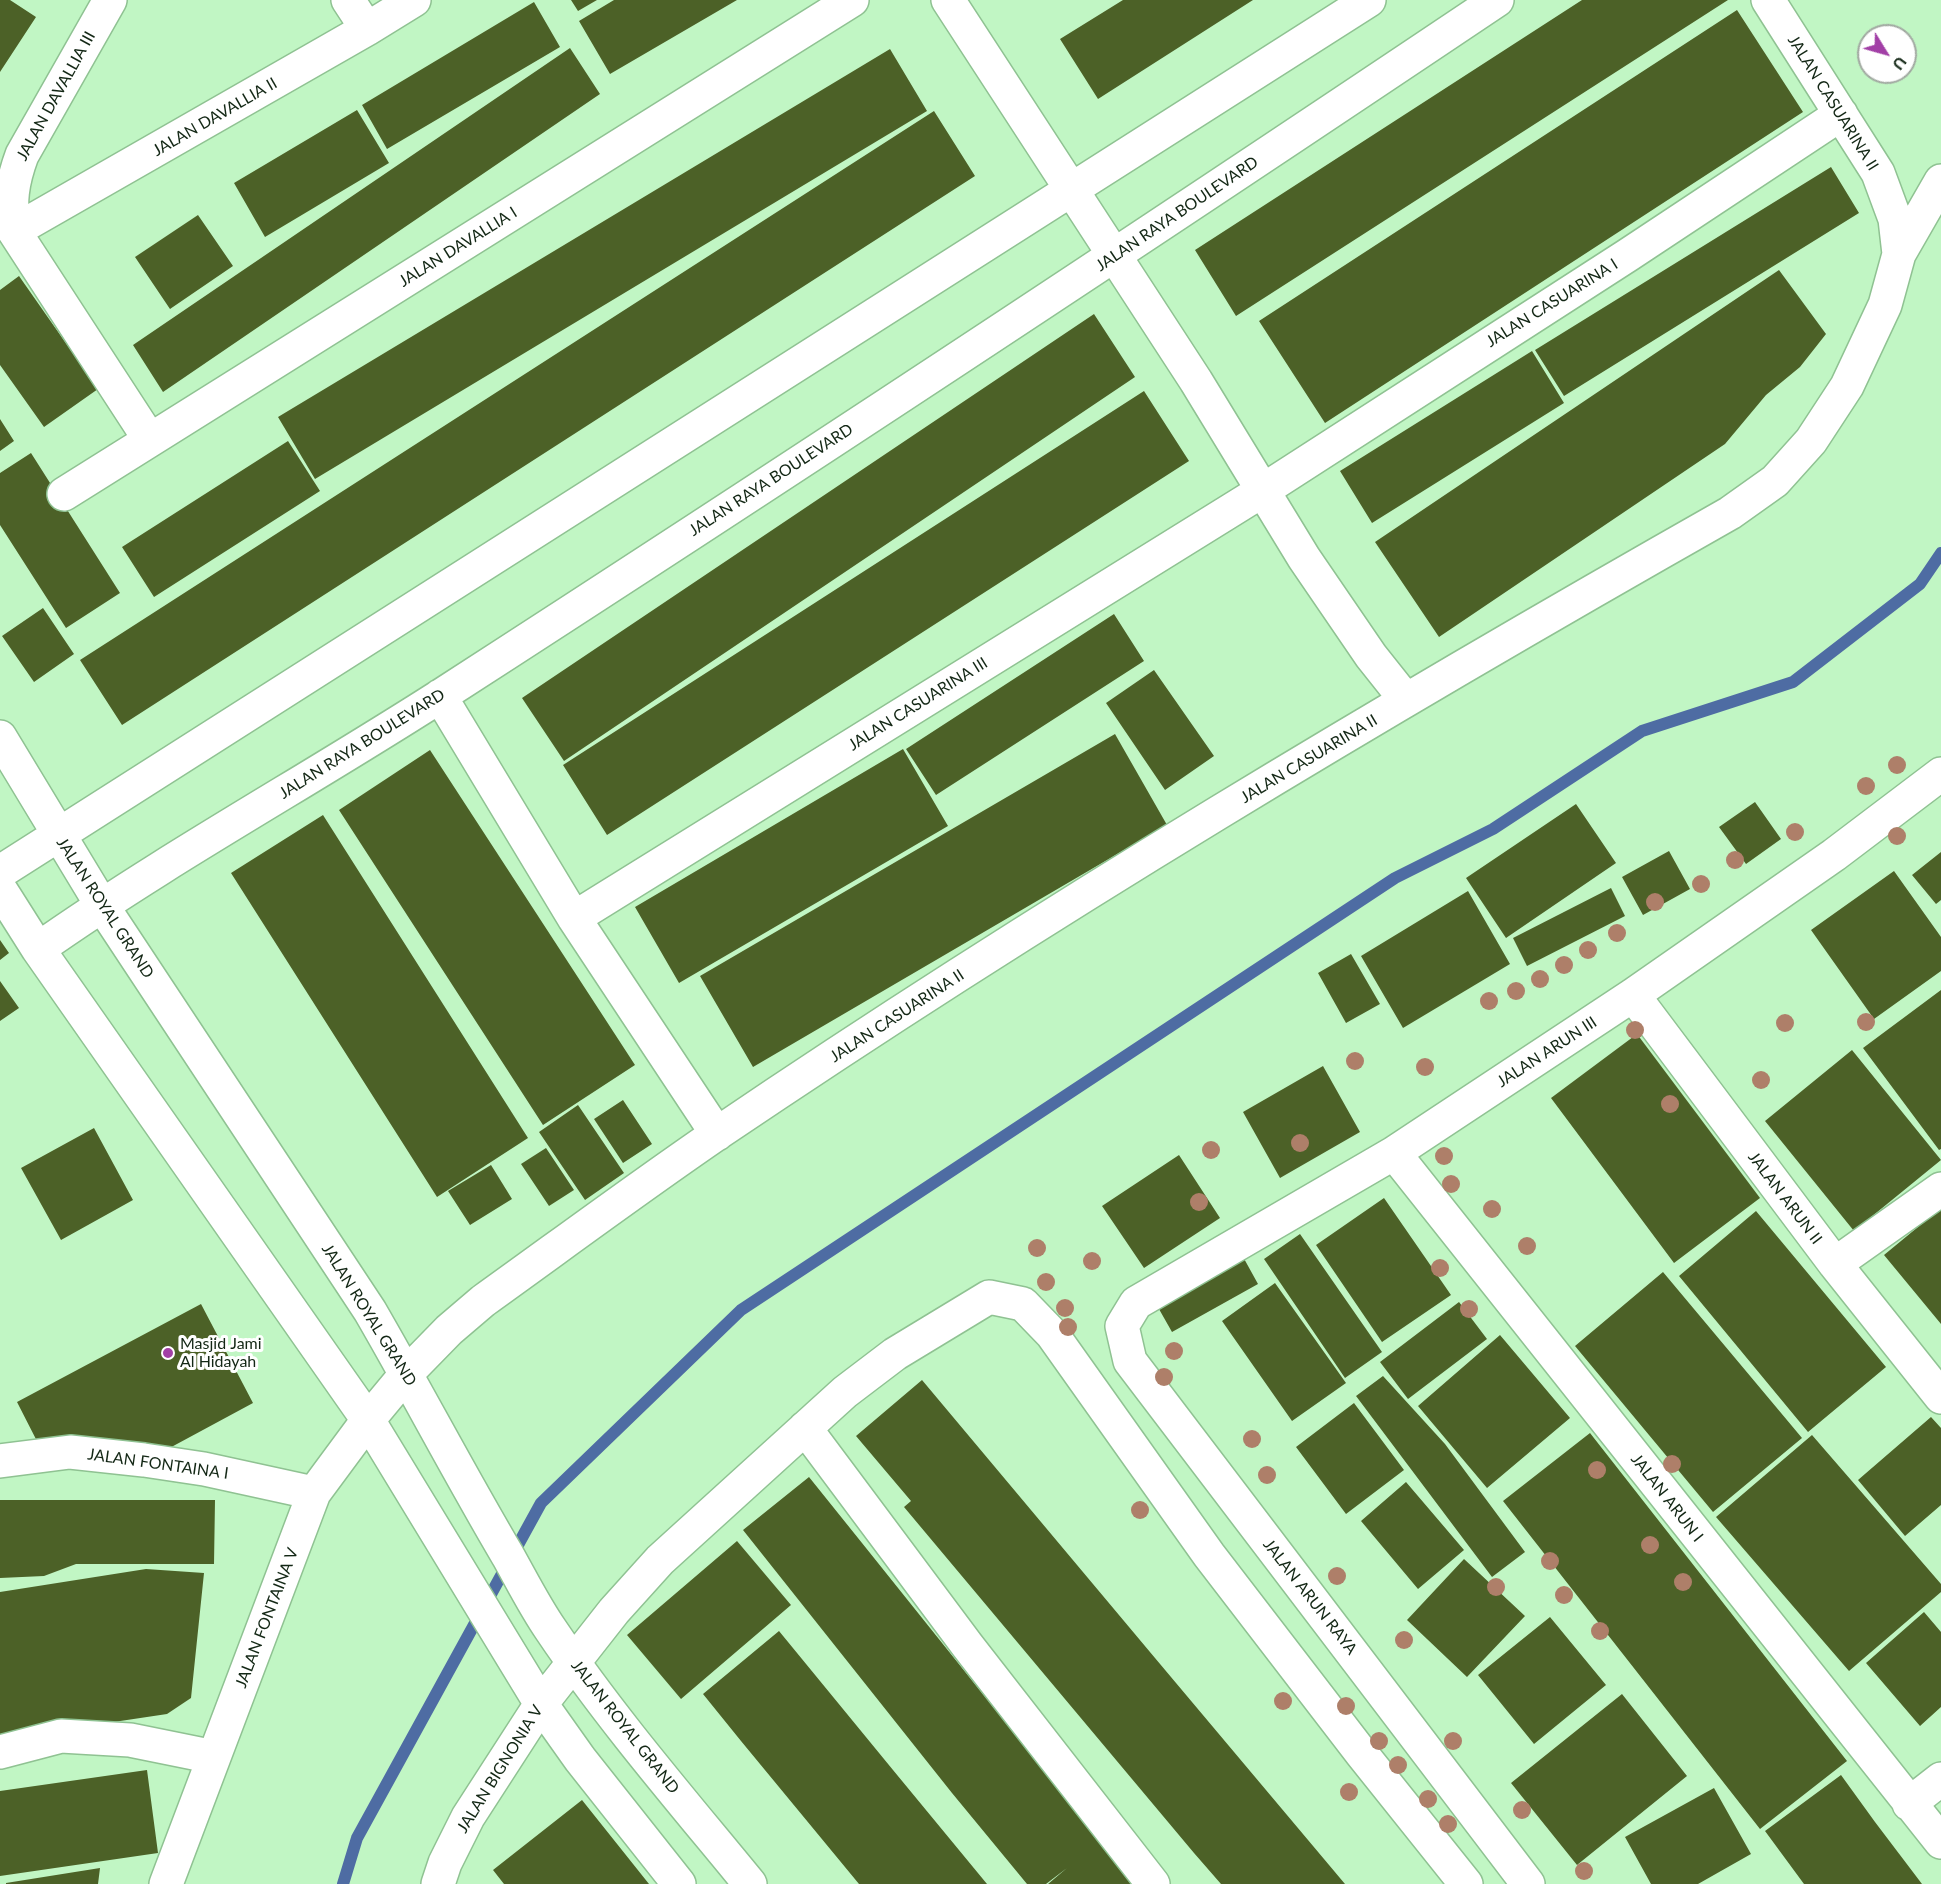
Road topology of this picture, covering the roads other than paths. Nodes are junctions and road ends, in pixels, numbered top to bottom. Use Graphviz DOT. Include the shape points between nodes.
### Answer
graph roads {
  1 [pos="110,0"];
  2 [pos="348,0"];
  3 [pos="414,0"];
  4 [pos="852,0"];
  5 [pos="948,0"];
  6 [pos="1369,0"];
  7 [pos="1497,0"];
  8 [pos="1768,0"];
  9 [pos="367,29"];
  10 [pos="1841,114"];
  11 [pos="1941,181"];
  12 [pos="1071,190"];
  13 [pos="14,231"];
  14 [pos="1899,254"];
  15 [pos="1114,256"];
  16 [pos="150,440"];
  17 [pos="1262,491"];
  18 [pos="64,494"];
  19 [pos="440,696"];
  20 [pos="1406,700"];
  21 [pos="0,737"];
  22 [pos="1941,774"];
  23 [pos="57,834"];
  24 [pos="0,872"];
  25 [pos="0,889"];
  26 [pos="101,904"];
  27 [pos="574,918"];
  28 [pos="38,949"];
  29 [pos="1633,995"];
  30 [pos="717,1134"];
  31 [pos="1394,1153"];
  32 [pos="1941,1189"];
  33 [pos="1835,1264"];
  34 [pos="1136,1303"];
  35 [pos="407,1373"];
  36 [pos="1941,1397"];
  37 [pos="368,1420"];
  38 [pos="806,1428"];
  39 [pos="0,1461"];
  40 [pos="314,1493"];
  41 [pos="574,1662"];
  42 [pos="541,1704"];
  43 [pos="0,1752"];
  44 [pos="214,1757"];
  45 [pos="1941,1779"];
  46 [pos="1910,1804"];
  47 [pos="1941,1842"];
  48 [pos="166,1884"];
  49 [pos="438,1884"];
  50 [pos="679,1884"];
  51 [pos="750,1884"];
  52 [pos="1153,1884"];
  53 [pos="1466,1884"];
  54 [pos="1528,1884"];
  1 -- 13 [label="street, JALAN DAVALLIA III" via="22,155 14,177"];
  2 -- 9 [label="street"];
  3 -- 9 [label="street, JALAN DAVALLIA II"];
  4 -- 16 [label="street, JALAN DAVALLIA I"];
  5 -- 12 [label="street"];
  6 -- 12 [label="street"];
  7 -- 15 [label="street, JALAN RAYA BOULEVARD"];
  8 -- 10 [label="street, JALAN CASUARINA II"];
  9 -- 13 [label="street, JALAN DAVALLIA II"];
  10 -- 14 [label="street, JALAN CASUARINA II" via="1878,173 1895,219"];
  10 -- 17 [label="street, JALAN CASUARINA I"];
  11 -- 14 [label="street"];
  12 -- 15 [label="street"];
  12 -- 23 [label="street"];
  13 -- 16 [label="street"];
  14 -- 20 [label="street, JALAN CASUARINA II" via="1885,305 1847,386 1811,441 1775,481 1730,513"];
  15 -- 17 [label="street"];
  15 -- 19 [label="street, JALAN RAYA BOULEVARD"];
  16 -- 18 [label="street, JALAN DAVALLIA I"];
  17 -- 20 [label="street" via="1365,648"];
  17 -- 27 [label="street, JALAN CASUARINA III"];
  19 -- 26 [label="street, JALAN RAYA BOULEVARD"];
  19 -- 27 [label="street"];
  20 -- 30 [label="street, JALAN CASUARINA II" via="1053,915"];
  21 -- 23 [label="street, JALAN ROYAL GRAND"];
  22 -- 29 [label="street, JALAN ARUN III" via="1834,855"];
  23 -- 24 [label="street"];
  23 -- 26 [label="street, JALAN ROYAL GRAND"];
  25 -- 28 [label="street"];
  26 -- 28 [label="street, JALAN RAYA BOULEVARD"];
  26 -- 35 [label="street, JALAN ROYAL GRAND"];
  27 -- 30 [label="street"];
  28 -- 37 [label="street"];
  29 -- 31 [label="street, JALAN ARUN III"];
  29 -- 33 [label="street, JALAN ARUN II"];
  30 -- 35 [label="street, JALAN CASUARINA II" via="483,1301"];
  31 -- 34 [label="street, JALAN ARUN III"];
  31 -- 46 [label="street, JALAN ARUN I"];
  32 -- 33 [label="street"];
  33 -- 36 [label="street, JALAN ARUN II"];
  34 -- 54 [label="street, JALAN ARUN RAYA" via="1122,1326 1130,1361"];
  35 -- 37 [label="street, JALAN FONTAINA V"];
  35 -- 41 [label="street, JALAN ROYAL GRAND" via="550,1629"];
  37 -- 40 [label="street, JALAN FONTAINA V"];
  37 -- 42 [label="street"];
  38 -- 41 [label="street, JALAN BIGNONIA V" via="660,1560"];
  38 -- 52 [label="street" via="967,1645"];
  38 -- 53 [label="street, JALAN BIGNONIA V" via="895,1354 989,1297 1023,1304 1052,1334 1209,1555"];
  39 -- 40 [label="street, JALAN FONTAINA I" via="70,1452 204,1469"];
  40 -- 44 [label="street, JALAN FONTAINA V"];
  41 -- 42 [label="street, JALAN BIGNONIA V"];
  41 -- 51 [label="street, JALAN ROYAL GRAND"];
  42 -- 49 [label="street, JALAN BIGNONIA V" via="468,1817"];
  42 -- 50 [label="street"];
  43 -- 44 [label="street" via="61,1736 130,1740"];
  44 -- 48 [label="street, JALAN FONTAINA V"];
  45 -- 46 [label="street"];
  46 -- 47 [label="street, JALAN ARUN I"];
}
